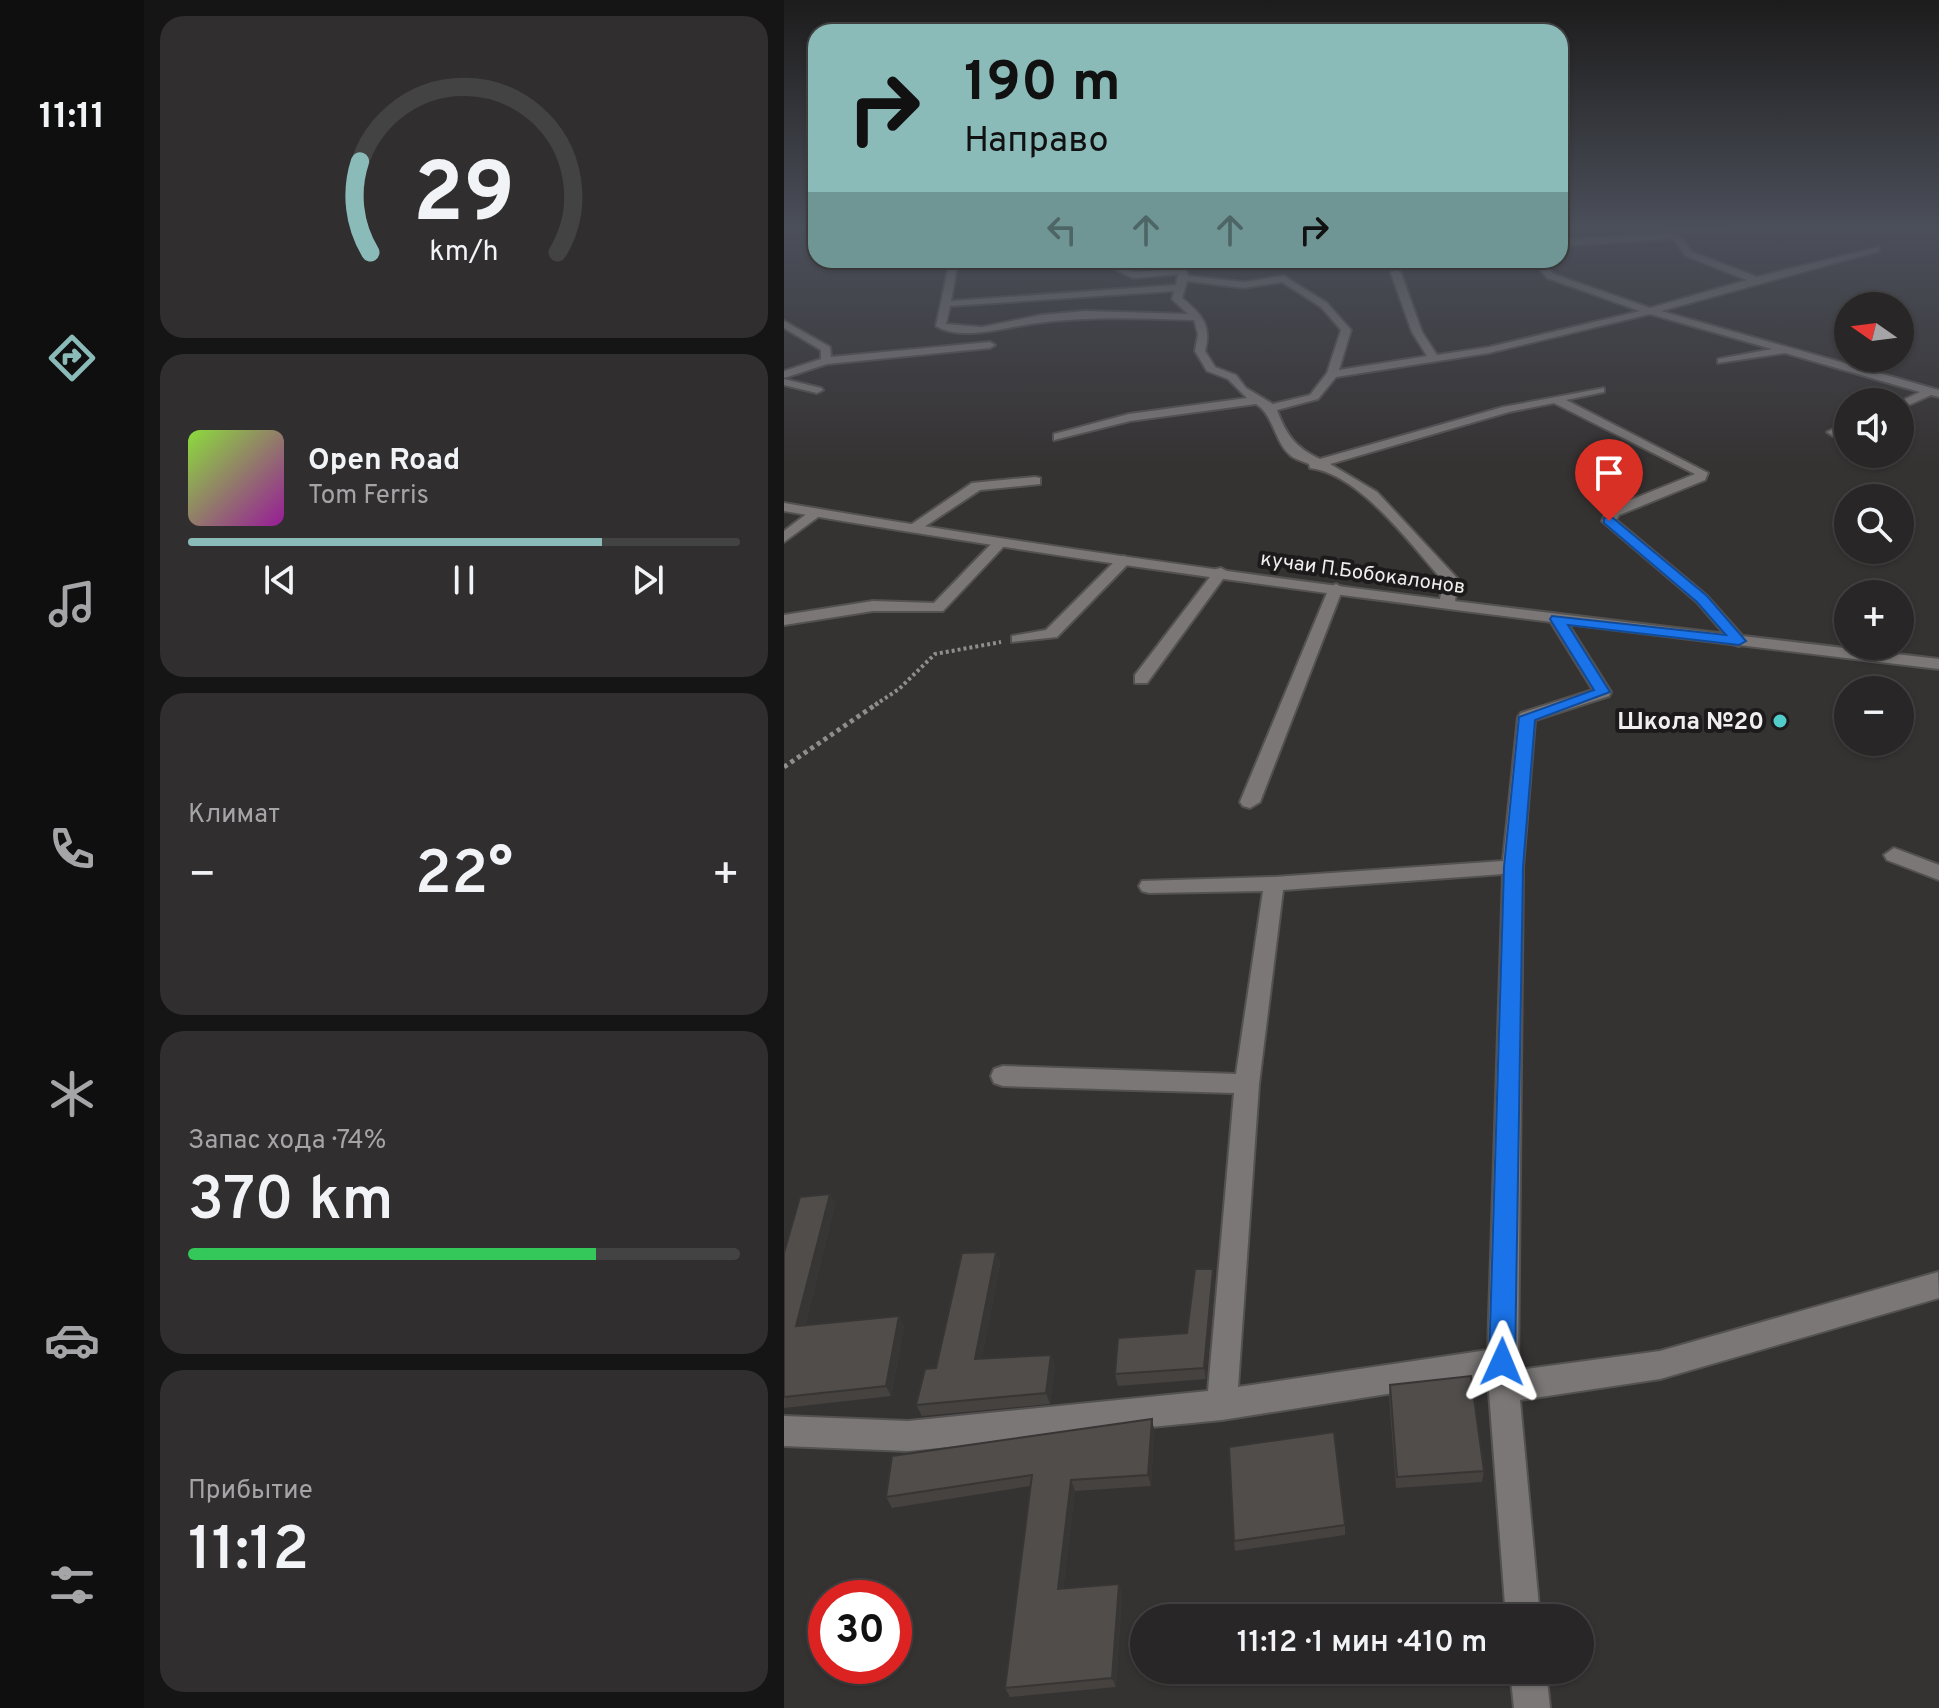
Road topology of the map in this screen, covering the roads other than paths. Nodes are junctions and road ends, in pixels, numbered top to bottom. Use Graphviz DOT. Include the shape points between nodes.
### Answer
graph roads {
  1 [pos="943,307"];
  2 [pos="1187,307"];
  3 [pos="1326,307"];
  4 [pos="1408,307"];
  5 [pos="1641,307"];
  6 [pos="1663,307"];
  7 [pos="1652,310"];
  8 [pos="1200,317"];
  9 [pos="784,324"];
  10 [pos="810,339"];
  11 [pos="797,343"];
  12 [pos="990,345"];
  13 [pos="1790,349"];
  14 [pos="1435,360"];
  15 [pos="826,361"];
  16 [pos="1722,361"];
  17 [pos="1332,374"];
  18 [pos="784,375"];
  19 [pos="784,382"];
  20 [pos="817,390"];
  21 [pos="1600,390"];
  22 [pos="1935,392"];
  23 [pos="1555,399"];
  24 [pos="1914,400"];
  25 [pos="1266,404"];
  26 [pos="1058,437"];
  27 [pos="1314,465"];
  28 [pos="1035,481"];
  29 [pos="784,507"];
  30 [pos="818,512"];
  31 [pos="913,528"];
  32 [pos="784,538"];
  33 [pos="999,544"];
  34 [pos="1124,560"];
  35 [pos="1221,572"];
  36 [pos="1336,588"];
  37 [pos="1447,603"];
  38 [pos="1557,619"];
  39 [pos="784,620"];
  40 [pos="1018,639"];
  41 [pos="1739,641"];
  42 [pos="1939,664"];
  43 [pos="1141,679"];
  44 [pos="1250,802"];
  45 [pos="1894,855"];
  46 [pos="1513,867"];
  47 [pos="1939,873"];
  48 [pos="1274,884"];
  49 [pos="1149,886"];
  50 [pos="1003,1076"];
  51 [pos="1247,1084"];
  52 [pos="1938,1285"];
  53 [pos="1503,1375"];
  54 [pos="1222,1405"];
  55 [pos="784,1431"];
  56 [pos="1522,1604"];
  57 [pos="1529,1684"];
  58 [pos="1532,1708"];
  1 -- 8 [label="street" via="941,326 982,330 1085,314"];
  2 -- 8 [label="street"];
  3 -- 17 [label="street" via="1346,330"];
  4 -- 14 [label="street"];
  5 -- 7 [label="street"];
  6 -- 7 [label="street"];
  7 -- 13 [label="street"];
  7 -- 14 [label="street"];
  8 -- 25 [label="street" via="1205,334 1200,351 1211,369 1232,377"];
  9 -- 10 [label="street"];
  10 -- 11 [label="street"];
  10 -- 15 [label="street" via="826,349"];
  12 -- 15 [label="street"];
  13 -- 16 [label="street"];
  13 -- 22 [label="street"];
  14 -- 17 [label="street"];
  15 -- 18 [label="street"];
  17 -- 25 [label="street" via="1314,397"];
  19 -- 20 [label="street"];
  21 -- 23 [label="street"];
  22 -- 24 [label="street"];
  23 -- 27 [label="street"];
  23 -- 41 [label="street" via="1702,473 1613,512 1609,521 1702,599"];
  25 -- 26 [label="street" via="1129,418"];
  25 -- 27 [label="street" via="1294,452"];
  27 -- 37 [label="street" via="1344,476 1372,495 1452,581"];
  28 -- 31 [label="street" via="977,486"];
  29 -- 30 [label="street, кучаи П.Бобокалонов"];
  30 -- 31 [label="street, кучаи П.Бобокалонов"];
  30 -- 32 [label="street"];
  31 -- 33 [label="street, кучаи П.Бобокалонов"];
  33 -- 34 [label="street, кучаи П.Бобокалонов"];
  33 -- 39 [label="street" via="938,608 873,606"];
  34 -- 35 [label="street, кучаи П.Бобокалонов"];
  34 -- 40 [label="street" via="1051,634"];
  35 -- 36 [label="street, кучаи П.Бобокалонов"];
  35 -- 43 [label="street"];
  36 -- 37 [label="street, кучаи П.Бобокалонов"];
  36 -- 44 [label="street"];
  37 -- 38 [label="street, кучаи П.Бобокалонов"];
  38 -- 41 [label="street, кучаи П.Бобокалонов"];
  38 -- 46 [label="street" via="1603,692 1527,717"];
  41 -- 42 [label="street, кучаи П.Бобокалонов"];
  45 -- 47 [label="street"];
  46 -- 48 [label="street"];
  46 -- 53 [label="street"];
  48 -- 49 [label="street"];
  48 -- 51 [label="street"];
  50 -- 51 [label="street"];
  51 -- 54 [label="street"];
  52 -- 53 [label="street" via="1660,1365"];
  53 -- 54 [label="street"];
  53 -- 56 [label="street"];
  54 -- 55 [label="street" via="908,1436"];
  57 -- 58 [label="street"];
}
